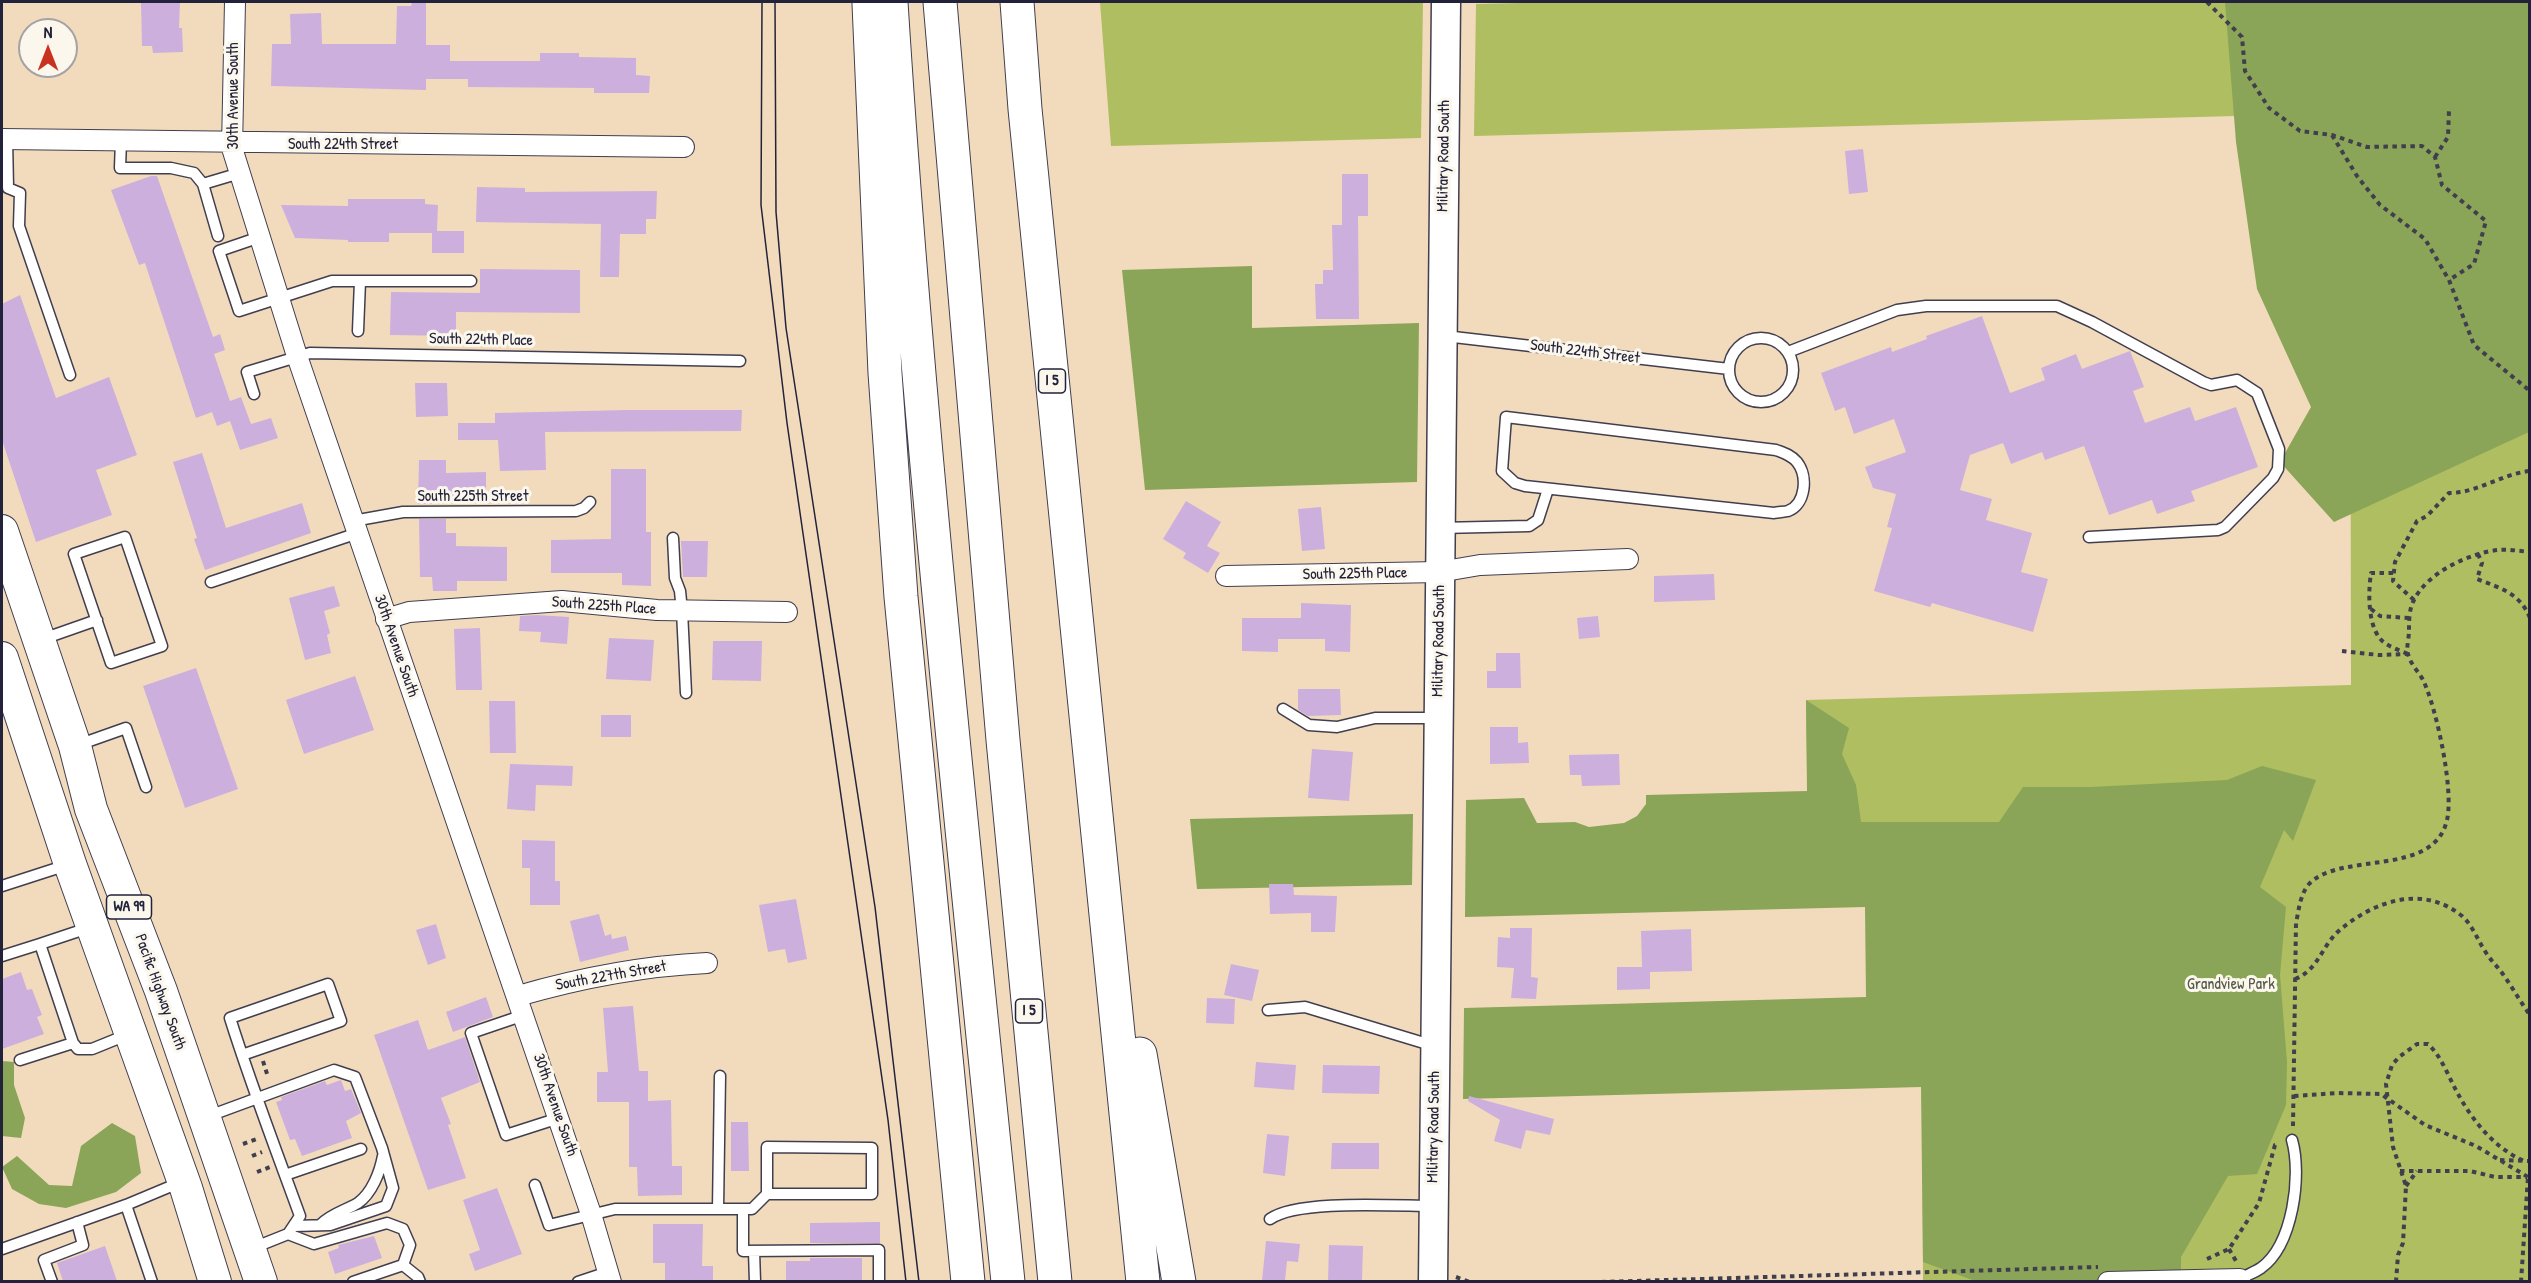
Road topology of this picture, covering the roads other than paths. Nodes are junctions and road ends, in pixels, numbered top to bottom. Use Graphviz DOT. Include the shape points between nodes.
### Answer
graph roads {
  1 [pos="235,2"];
  2 [pos="868,2"];
  3 [pos="891,2"];
  4 [pos="940,2"];
  5 [pos="1017,2"];
  6 [pos="1446,2"];
  7 [pos="4,139"];
  8 [pos="121,140"];
  9 [pos="232,142"];
  10 [pos="684,147"];
  11 [pos="240,172"];
  12 [pos="203,184"];
  13 [pos="218,236"];
  14 [pos="260,237"];
  15 [pos="360,281"];
  16 [pos="471,281"];
  17 [pos="279,298"];
  18 [pos="358,331"];
  19 [pos="1442,335"];
  20 [pos="1788,352"];
  21 [pos="297,356"];
  22 [pos="740,361"];
  23 [pos="1729,369"];
  24 [pos="70,375"];
  25 [pos="254,394"];
  26 [pos="1548,489"];
  27 [pos="590,502"];
  28 [pos="356,527"];
  29 [pos="1440,528"];
  30 [pos="2,531"];
  31 [pos="2089,537"];
  32 [pos="673,538"];
  33 [pos="1628,560"];
  34 [pos="1439,572"];
  35 [pos="1226,576"];
  36 [pos="211,582"];
  37 [pos="682,611"];
  38 [pos="787,612"];
  39 [pos="386,619"];
  40 [pos="97,620"];
  41 [pos="40,640"];
  42 [pos="5,676"];
  43 [pos="686,693"];
  44 [pos="1283,709"];
  45 [pos="1438,718"];
  46 [pos="75,746"];
  47 [pos="1089,760"];
  48 [pos="146,787"];
  49 [pos="91,809"];
  50 [pos="70,864"];
  51 [pos="2,886"];
  52 [pos="92,926"];
  53 [pos="40,944"];
  54 [pos="2,956"];
  55 [pos="707,963"];
  56 [pos="521,1005"];
  57 [pos="1268,1010"];
  58 [pos="129,1034"];
  59 [pos="73,1043"];
  60 [pos="1435,1046"];
  61 [pos="242,1055"];
  62 [pos="20,1060"];
  63 [pos="720,1076"];
  64 [pos="257,1098"];
  65 [pos="205,1118"];
  66 [pos="559,1118"];
  67 [pos="2292,1140"];
  68 [pos="361,1149"];
  69 [pos="383,1154"];
  70 [pos="285,1175"];
  71 [pos="185,1184"];
  72 [pos="535,1185"];
  73 [pos="766,1194"];
  74 [pos="126,1205"];
  75 [pos="1433,1206"];
  76 [pos="718,1209"];
  77 [pos="742,1209"];
  78 [pos="591,1214"];
  79 [pos="1270,1219"];
  80 [pos="77,1222"];
  81 [pos="320,1225"];
  82 [pos="291,1230"];
  83 [pos="2,1249"];
  84 [pos="250,1249"];
  85 [pos="754,1251"];
  86 [pos="403,1265"];
  87 [pos="2107,1274"];
  88 [pos="2239,1274"];
  89 [pos="610,1277"];
  90 [pos="51,1281"];
  91 [pos="152,1281"];
  92 [pos="215,1281"];
  93 [pos="234,1281"];
  94 [pos="261,1281"];
  95 [pos="353,1281"];
  96 [pos="420,1281"];
  97 [pos="578,1281"];
  98 [pos="755,1281"];
  99 [pos="879,1281"];
  100 [pos="969,1281"];
  101 [pos="1008,1281"];
  102 [pos="1055,1281"];
  103 [pos="1143,1281"];
  104 [pos="1179,1281"];
  105 [pos="1433,1281"];
  1 -- 9 [label="street, 30th Avenue South"];
  2 -- 100 [label="highway" via="885,373 901,597"];
  3 -- 101 [label="highway" via="939,606"];
  4 -- 102 [label="highway, I 5" via="1003,740"];
  5 -- 47 [label="highway, I 5"];
  6 -- 19 [label="main road, Military Road South"];
  7 -- 8 [label="street, South 224th Street"];
  7 -- 24 [label="lane" via="8,188 20,193 19,226"];
  8 -- 9 [label="street, South 224th Street"];
  8 -- 12 [label="lane" via="120,168 194,172"];
  9 -- 10 [label="street, South 224th Street"];
  9 -- 11 [label="street, 30th Avenue South"];
  11 -- 12 [label="lane"];
  11 -- 14 [label="street, 30th Avenue South"];
  12 -- 13 [label="lane"];
  14 -- 17 [label="street, 30th Avenue South"];
  14 -- 17 [label="lane" via="219,251 239,311"];
  15 -- 16 [label="lane"];
  15 -- 17 [label="lane" via="332,281"];
  15 -- 18 [label="lane"];
  17 -- 21 [label="street, 30th Avenue South"];
  19 -- 23 [label="lane, South 224th Street"];
  19 -- 29 [label="main road, Military Road South"];
  20 -- 23 [label="lane" via="1772,340 1752,339 1736,350"];
  20 -- 23 [label="lane" via="1794,371 1791,382 1785,392 1766,402 1744,398 1730,380"];
  20 -- 31 [label="lane" via="1897,310 1926,306 2057,306 2203,382 2211,385 2237,380 2257,393 2279,449 2278,469 2225,527"];
  21 -- 22 [label="lane, South 224th Place" via="310,353"];
  21 -- 25 [label="lane, South 224th Place" via="248,372"];
  21 -- 28 [label="street, 30th Avenue South"];
  26 -- 26 [label="lane" via="1773,513 1788,511 1798,504 1804,482 1797,462 1776,450 1506,417 1502,471 1515,483"];
  26 -- 29 [label="lane" via="1538,520 1529,526"];
  27 -- 28 [label="lane, South 225th Street" via="576,511 403,512"];
  28 -- 36 [label="lane, South 225th Street"];
  28 -- 39 [label="street, 30th Avenue South"];
  29 -- 34 [label="main road, Military Road South"];
  30 -- 41 [label="main road, Pacific Highway South / WA 99"];
  32 -- 37 [label="lane"];
  33 -- 34 [label="street, South 225th Place" via="1480,565"];
  34 -- 35 [label="street, South 225th Place"];
  34 -- 45 [label="main road, Military Road South"];
  37 -- 38 [label="street, South 225th Place"];
  37 -- 39 [label="street, South 225th Place" via="562,601 409,612"];
  37 -- 43 [label="lane"];
  39 -- 56 [label="street, 30th Avenue South"];
  40 -- 40 [label="lane" via="74,554 125,537 162,646 111,663"];
  40 -- 41 [label="lane"];
  41 -- 46 [label="main road, Pacific Highway South / WA 99"];
  42 -- 49 [label="main road" via="30,694 77,793"];
  42 -- 50 [label="main road, WA 99"];
  44 -- 45 [label="lane" via="1309,725 1337,727 1375,718"];
  45 -- 60 [label="main road, Military Road South"];
  46 -- 48 [label="lane" via="126,728"];
  46 -- 49 [label="main road, Pacific Highway South / WA 99"];
  47 -- 103 [label="highway, I 5"];
  47 -- 104 [label="highway"];
  49 -- 65 [label="main road, Pacific Highway South / WA 99"];
  50 -- 51 [label="lane"];
  50 -- 52 [label="main road, WA 99"];
  52 -- 53 [label="lane"];
  52 -- 58 [label="main road, WA 99"];
  53 -- 54 [label="lane"];
  53 -- 59 [label="lane"];
  55 -- 56 [label="street, South 227th Street" via="663,965 595,976"];
  56 -- 66 [label="street, 30th Avenue South"];
  56 -- 66 [label="lane" via="471,1033 506,1135"];
  57 -- 60 [label="lane" via="1305,1007"];
  58 -- 59 [label="lane" via="92,1049 78,1049"];
  58 -- 71 [label="main road, WA 99"];
  59 -- 62 [label="lane"];
  60 -- 75 [label="main road, Military Road South"];
  61 -- 61 [label="lane" via="340,1021 328,984 230,1018"];
  61 -- 64 [label="lane"];
  63 -- 76 [label="lane"];
  64 -- 65 [label="lane"];
  64 -- 69 [label="lane" via="334,1070 355,1077"];
  64 -- 70 [label="lane"];
  65 -- 84 [label="main road, Pacific Highway South / WA 99"];
  66 -- 78 [label="street, 30th Avenue South"];
  67 -- 88 [label="lane" via="2296,1153 2292,1212 2279,1245 2263,1267"];
  68 -- 70 [label="lane"];
  69 -- 81 [label="lane" via="374,1183 359,1202 330,1215"];
  69 -- 81 [label="lane" via="393,1188 386,1206"];
  70 -- 82 [label="lane" via="300,1216"];
  71 -- 74 [label="lane"];
  71 -- 92 [label="main road, WA 99"];
  71 -- 93 [label="main road" via="199,1197"];
  72 -- 78 [label="lane" via="549,1225"];
  73 -- 73 [label="lane" via="872,1194 872,1148 767,1147"];
  73 -- 77 [label="lane" via="752,1209"];
  74 -- 80 [label="lane"];
  74 -- 91 [label="lane"];
  75 -- 79 [label="lane" via="1324,1206 1278,1213"];
  75 -- 105 [label="main road, Military Road South"];
  76 -- 77 [label="lane"];
  76 -- 78 [label="lane" via="615,1209"];
  77 -- 85 [label="lane" via="742,1251"];
  78 -- 89 [label="street, 30th Avenue South"];
  80 -- 83 [label="lane"];
  80 -- 90 [label="lane" via="83,1245 44,1260"];
  81 -- 82 [label="lane"];
  82 -- 84 [label="lane"];
  82 -- 86 [label="lane" via="314,1244 387,1223 403,1229 410,1245"];
  84 -- 94 [label="main road, Pacific Highway South / WA 99"];
  85 -- 98 [label="lane"];
  85 -- 99 [label="lane" via="879,1250"];
  86 -- 95 [label="lane"];
  86 -- 96 [label="lane"];
  87 -- 88 [label="street"];
  89 -- 97 [label="lane"];
}
